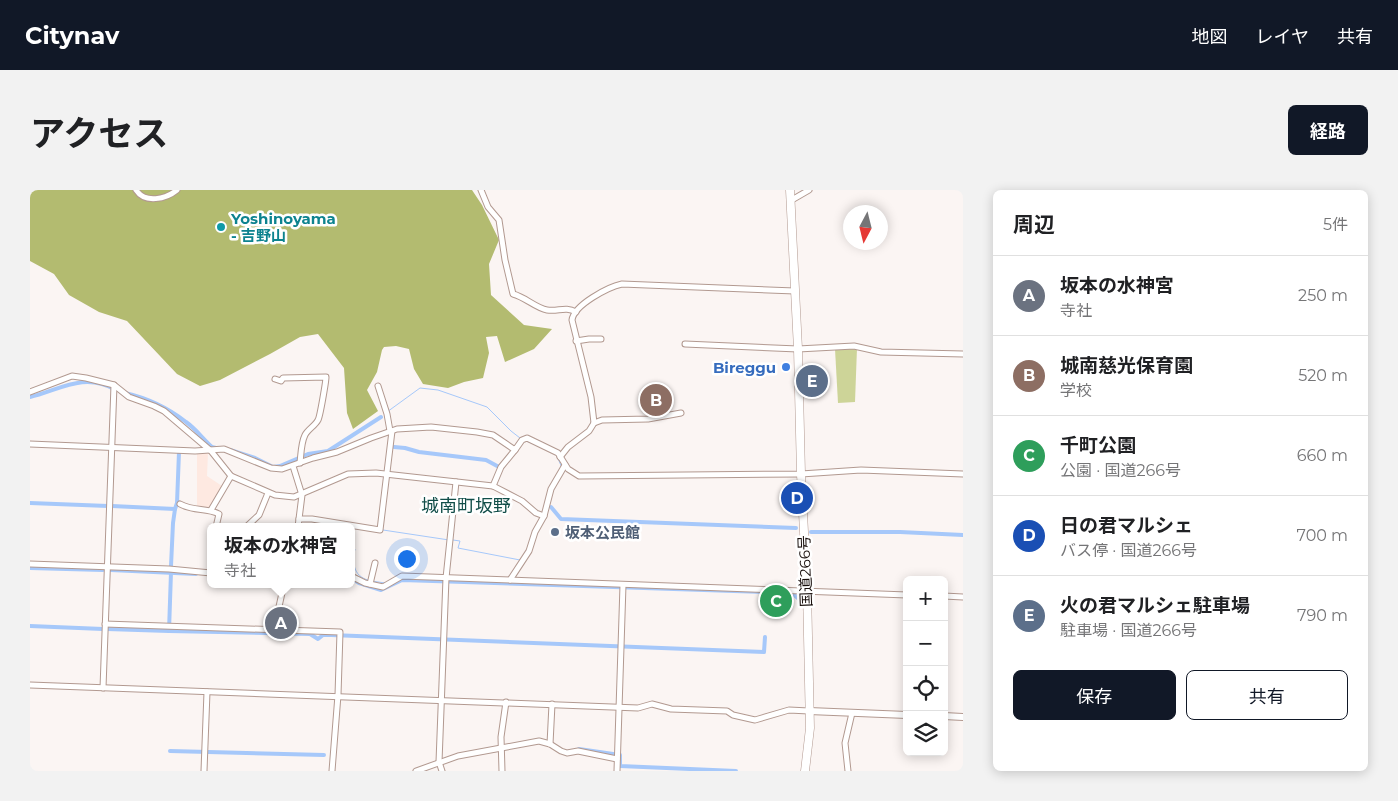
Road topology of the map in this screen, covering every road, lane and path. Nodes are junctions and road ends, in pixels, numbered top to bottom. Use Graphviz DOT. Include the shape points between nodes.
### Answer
graph roads {
  1 [pos="136,190"];
  2 [pos="177,190"];
  3 [pos="481,190"];
  4 [pos="790,190"];
  5 [pos="808,190"];
  6 [pos="790,201"];
  7 [pos="795,291"];
  8 [pos="576,312"];
  9 [pos="601,339"];
  10 [pos="576,341"];
  11 [pos="686,344"];
  12 [pos="798,349"];
  13 [pos="963,354"];
  14 [pos="275,379"];
  15 [pos="114,385"];
  16 [pos="378,386"];
  17 [pos="30,392"];
  18 [pos="682,414"];
  19 [pos="594,423"];
  20 [pos="391,431"];
  21 [pos="30,444"];
  22 [pos="112,448"];
  23 [pos="515,450"];
  24 [pos="211,451"];
  25 [pos="560,457"];
  26 [pos="300,463"];
  27 [pos="565,465"];
  28 [pos="293,466"];
  29 [pos="387,474"];
  30 [pos="801,474"];
  31 [pos="963,474"];
  32 [pos="231,476"];
  33 [pos="456,482"];
  34 [pos="493,486"];
  35 [pos="268,493"];
  36 [pos="302,495"];
  37 [pos="180,504"];
  38 [pos="211,510"];
  39 [pos="544,516"];
  40 [pos="299,519"];
  41 [pos="217,523"];
  42 [pos="250,523"];
  43 [pos="298,523"];
  44 [pos="337,523"];
  45 [pos="355,526"];
  46 [pos="375,563"];
  47 [pos="30,564"];
  48 [pos="108,566"];
  49 [pos="207,573"];
  50 [pos="355,578"];
  51 [pos="446,578"];
  52 [pos="510,580"];
  53 [pos="370,584"];
  54 [pos="623,585"];
  55 [pos="283,588"];
  56 [pos="807,590"];
  57 [pos="903,595"];
  58 [pos="948,596"];
  59 [pos="963,597"];
  60 [pos="105,624"];
  61 [pos="274,630"];
  62 [pos="30,685"];
  63 [pos="103,688"];
  64 [pos="207,692"];
  65 [pos="338,695"];
  66 [pos="440,700"];
  67 [pos="506,702"];
  68 [pos="552,704"];
  69 [pos="620,707"];
  70 [pos="809,711"];
  71 [pos="852,713"];
  72 [pos="903,715"];
  73 [pos="948,716"];
  74 [pos="963,717"];
  75 [pos="550,744"];
  76 [pos="501,748"];
  77 [pos="617,758"];
  78 [pos="439,762"];
  79 [pos="204,771"];
  80 [pos="332,771"];
  81 [pos="416,771"];
  82 [pos="442,771"];
  83 [pos="502,771"];
  84 [pos="617,771"];
  85 [pos="805,771"];
  86 [pos="848,771"];
  1 -- 2 [label="street" via="144,197 159,199"];
  3 -- 8 [label="street" via="498,220 514,294 547,310 566,308"];
  4 -- 6 [label="highway, 国道266号"];
  5 -- 6 [label="street"];
  6 -- 7 [label="highway, 国道266号"];
  7 -- 8 [label="street" via="622,284 586,302"];
  7 -- 12 [label="highway, 国道266号"];
  8 -- 10 [label="street" via="572,315"];
  9 -- 10 [label="street"];
  10 -- 19 [label="street" via="591,397"];
  11 -- 12 [label="street"];
  12 -- 13 [label="street" via="854,346 881,352"];
  12 -- 30 [label="highway, 国道266号"];
  14 -- 26 [label="street" via="326,377 322,411 303,437"];
  15 -- 17 [label="street" via="72,376"];
  15 -- 22 [label="street"];
  15 -- 24 [label="street" via="129,397 164,411"];
  16 -- 20 [label="street"];
  18 -- 19 [label="street"];
  19 -- 25 [label="street"];
  20 -- 23 [label="street" via="431,427 493,434"];
  20 -- 26 [label="street"];
  20 -- 29 [label="street"];
  21 -- 22 [label="street"];
  22 -- 24 [label="street"];
  22 -- 48 [label="street"];
  23 -- 25 [label="street" via="527,438"];
  23 -- 34 [label="street"];
  24 -- 28 [label="street" via="224,449 271,468"];
  24 -- 32 [label="street"];
  25 -- 27 [label="street"];
  26 -- 28 [label="street"];
  27 -- 30 [label="street" via="578,476"];
  27 -- 39 [label="street" via="551,489"];
  28 -- 36 [label="street"];
  29 -- 33 [label="street"];
  29 -- 36 [label="street" via="348,474"];
  29 -- 45 [label="street" via="380,530"];
  30 -- 31 [label="street" via="861,470"];
  30 -- 56 [label="highway, 国道266号"];
  32 -- 35 [label="street"];
  32 -- 38 [label="street"];
  33 -- 34 [label="street"];
  33 -- 51 [label="street"];
  34 -- 39 [label="street"];
  35 -- 36 [label="street" via="286,497"];
  35 -- 42 [label="street" via="259,515"];
  36 -- 40 [label="street"];
  37 -- 38 [label="street" via="192,510"];
  38 -- 41 [label="street" via="219,514"];
  39 -- 52 [label="street" via="524,560"];
  40 -- 43 [label="street"];
  40 -- 44 [label="street"];
  46 -- 53 [label="street"];
  47 -- 48 [label="street"];
  48 -- 49 [label="street"];
  48 -- 60 [label="street"];
  50 -- 53 [label="street"];
  51 -- 52 [label="street"];
  51 -- 53 [label="street" via="402,576 383,587"];
  51 -- 66 [label="street"];
  52 -- 54 [label="street"];
  54 -- 56 [label="street"];
  54 -- 69 [label="street"];
  55 -- 61 [label="street"];
  56 -- 57 [label="street"];
  56 -- 70 [label="highway, 国道266号"];
  58 -- 59 [label="street"];
  60 -- 61 [label="street"];
  60 -- 63 [label="street"];
  61 -- 65 [label="street" via="340,632"];
  62 -- 63 [label="street"];
  63 -- 64 [label="street"];
  64 -- 65 [label="street"];
  64 -- 79 [label="street"];
  65 -- 66 [label="street"];
  65 -- 80 [label="street"];
  66 -- 67 [label="street"];
  66 -- 78 [label="street"];
  67 -- 68 [label="street"];
  67 -- 76 [label="street"];
  68 -- 69 [label="street"];
  68 -- 75 [label="street"];
  69 -- 70 [label="street" via="642,708 652,704 671,709 727,712 755,720 789,710"];
  69 -- 77 [label="street"];
  70 -- 71 [label="main road"];
  70 -- 85 [label="highway, 国道266号"];
  71 -- 72 [label="main road"];
  71 -- 86 [label="street" via="846,743"];
  73 -- 74 [label="main road"];
  75 -- 76 [label="street" via="539,741"];
  75 -- 77 [label="street" via="560,751"];
  76 -- 78 [label="street"];
  76 -- 83 [label="street"];
  77 -- 84 [label="street"];
  78 -- 81 [label="street"];
  78 -- 82 [label="street"];
}
